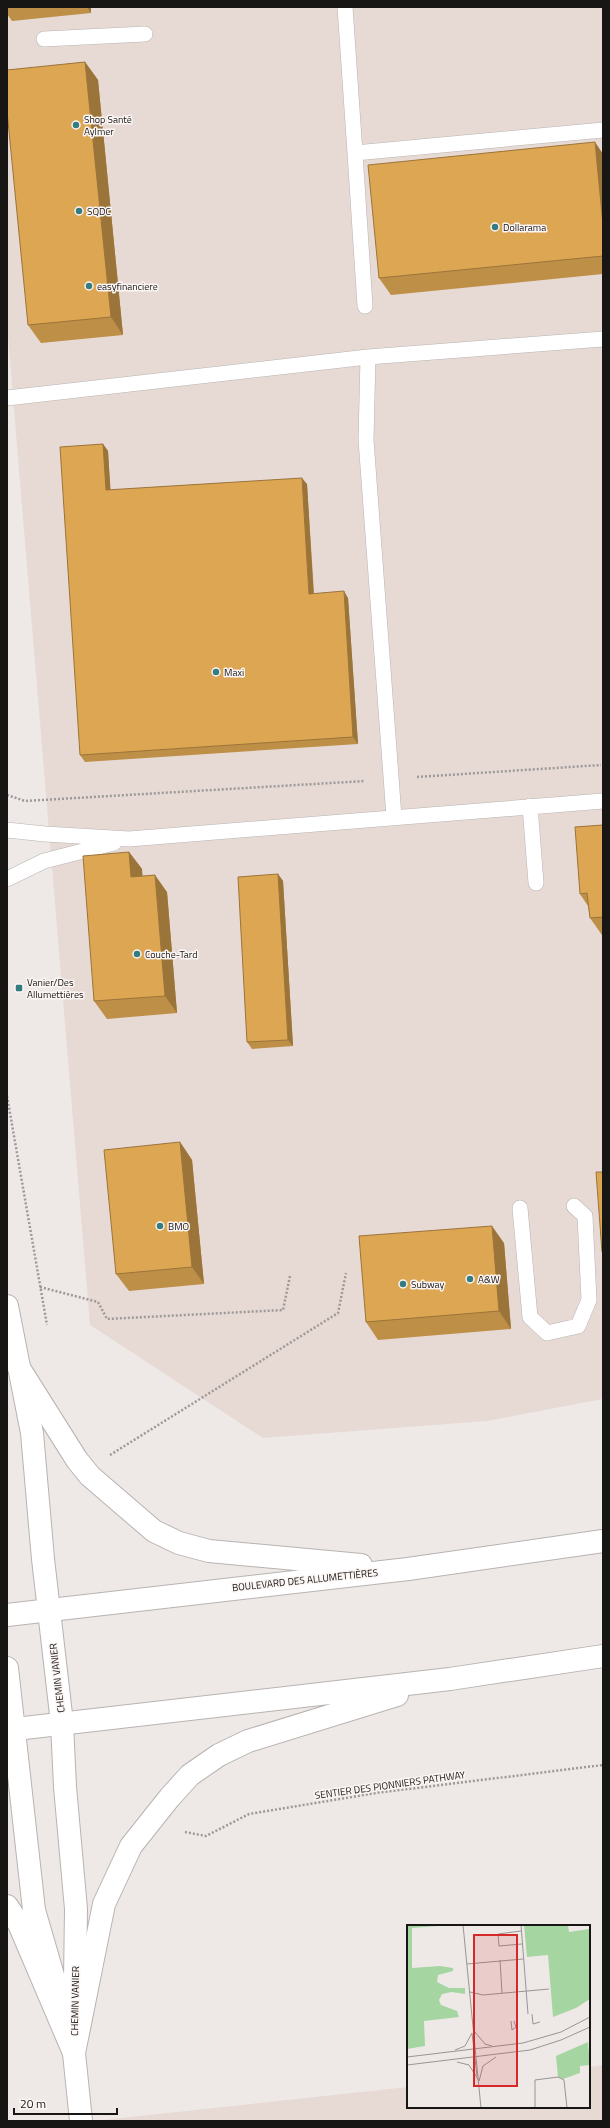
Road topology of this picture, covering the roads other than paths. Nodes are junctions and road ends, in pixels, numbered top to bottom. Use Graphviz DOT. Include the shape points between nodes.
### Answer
graph roads {
  1 [pos="345,7"];
  2 [pos="145,34"];
  3 [pos="44,39"];
  4 [pos="603,130"];
  5 [pos="355,153"];
  6 [pos="365,306"];
  7 [pos="603,338"];
  8 [pos="368,357"];
  9 [pos="7,398"];
  10 [pos="603,801"];
  11 [pos="530,806"];
  12 [pos="394,817"];
  13 [pos="7,830"];
  14 [pos="129,840"];
  15 [pos="7,879"];
  16 [pos="536,883"];
  17 [pos="574,1206"];
  18 [pos="520,1208"];
  19 [pos="7,1306"];
  20 [pos="19,1368"];
  21 [pos="603,1541"];
  22 [pos="408,1569"];
  23 [pos="49,1611"];
  24 [pos="7,1615"];
  25 [pos="603,1656"];
  26 [pos="7,1668"];
  27 [pos="450,1679"];
  28 [pos="62,1723"];
  29 [pos="10,1729"];
  30 [pos="7,1906"];
  31 [pos="74,2052"];
  32 [pos="81,2121"];
  1 -- 5 [label="lane"];
  2 -- 3 [label="lane"];
  4 -- 5 [label="lane"];
  5 -- 6 [label="lane"];
  7 -- 8 [label="lane"];
  8 -- 9 [label="lane"];
  8 -- 12 [label="lane" via="366,440"];
  10 -- 11 [label="lane"];
  11 -- 12 [label="lane"];
  11 -- 16 [label="lane"];
  12 -- 14 [label="lane"];
  13 -- 14 [label="lane"];
  14 -- 15 [label="lane" via="44,861"];
  17 -- 18 [label="lane" via="585,1216 589,1300 578,1326 547,1333 530,1317"];
  19 -- 20 [label="main road, CHEMIN VANIER"];
  20 -- 22 [label="main road" via="77,1460 90,1476 154,1531 179,1543 209,1551"];
  20 -- 23 [label="main road, CHEMIN VANIER" via="32,1433 42,1559"];
  21 -- 22 [label="main road, BOULEVARD DES ALLUMETTIÈRES"];
  22 -- 23 [label="main road, BOULEVARD DES ALLUMETTIÈRES"];
  23 -- 24 [label="main road, BOULEVARD DES ALLUMETTIÈRES"];
  23 -- 28 [label="main road, CHEMIN VANIER"];
  25 -- 27 [label="main road"];
  26 -- 29 [label="main road, CHEMIN VANIER"];
  27 -- 28 [label="main road"];
  27 -- 31 [label="main road" via="248,1741 219,1755 190,1775 131,1846 104,1904"];
  28 -- 29 [label="main road"];
  28 -- 31 [label="main road, CHEMIN VANIER" via="76,1909"];
  29 -- 31 [label="main road, CHEMIN VANIER" via="34,1910"];
  30 -- 31 [label="main road" via="19,1924"];
  31 -- 32 [label="main road, CHEMIN VANIER"];
}
